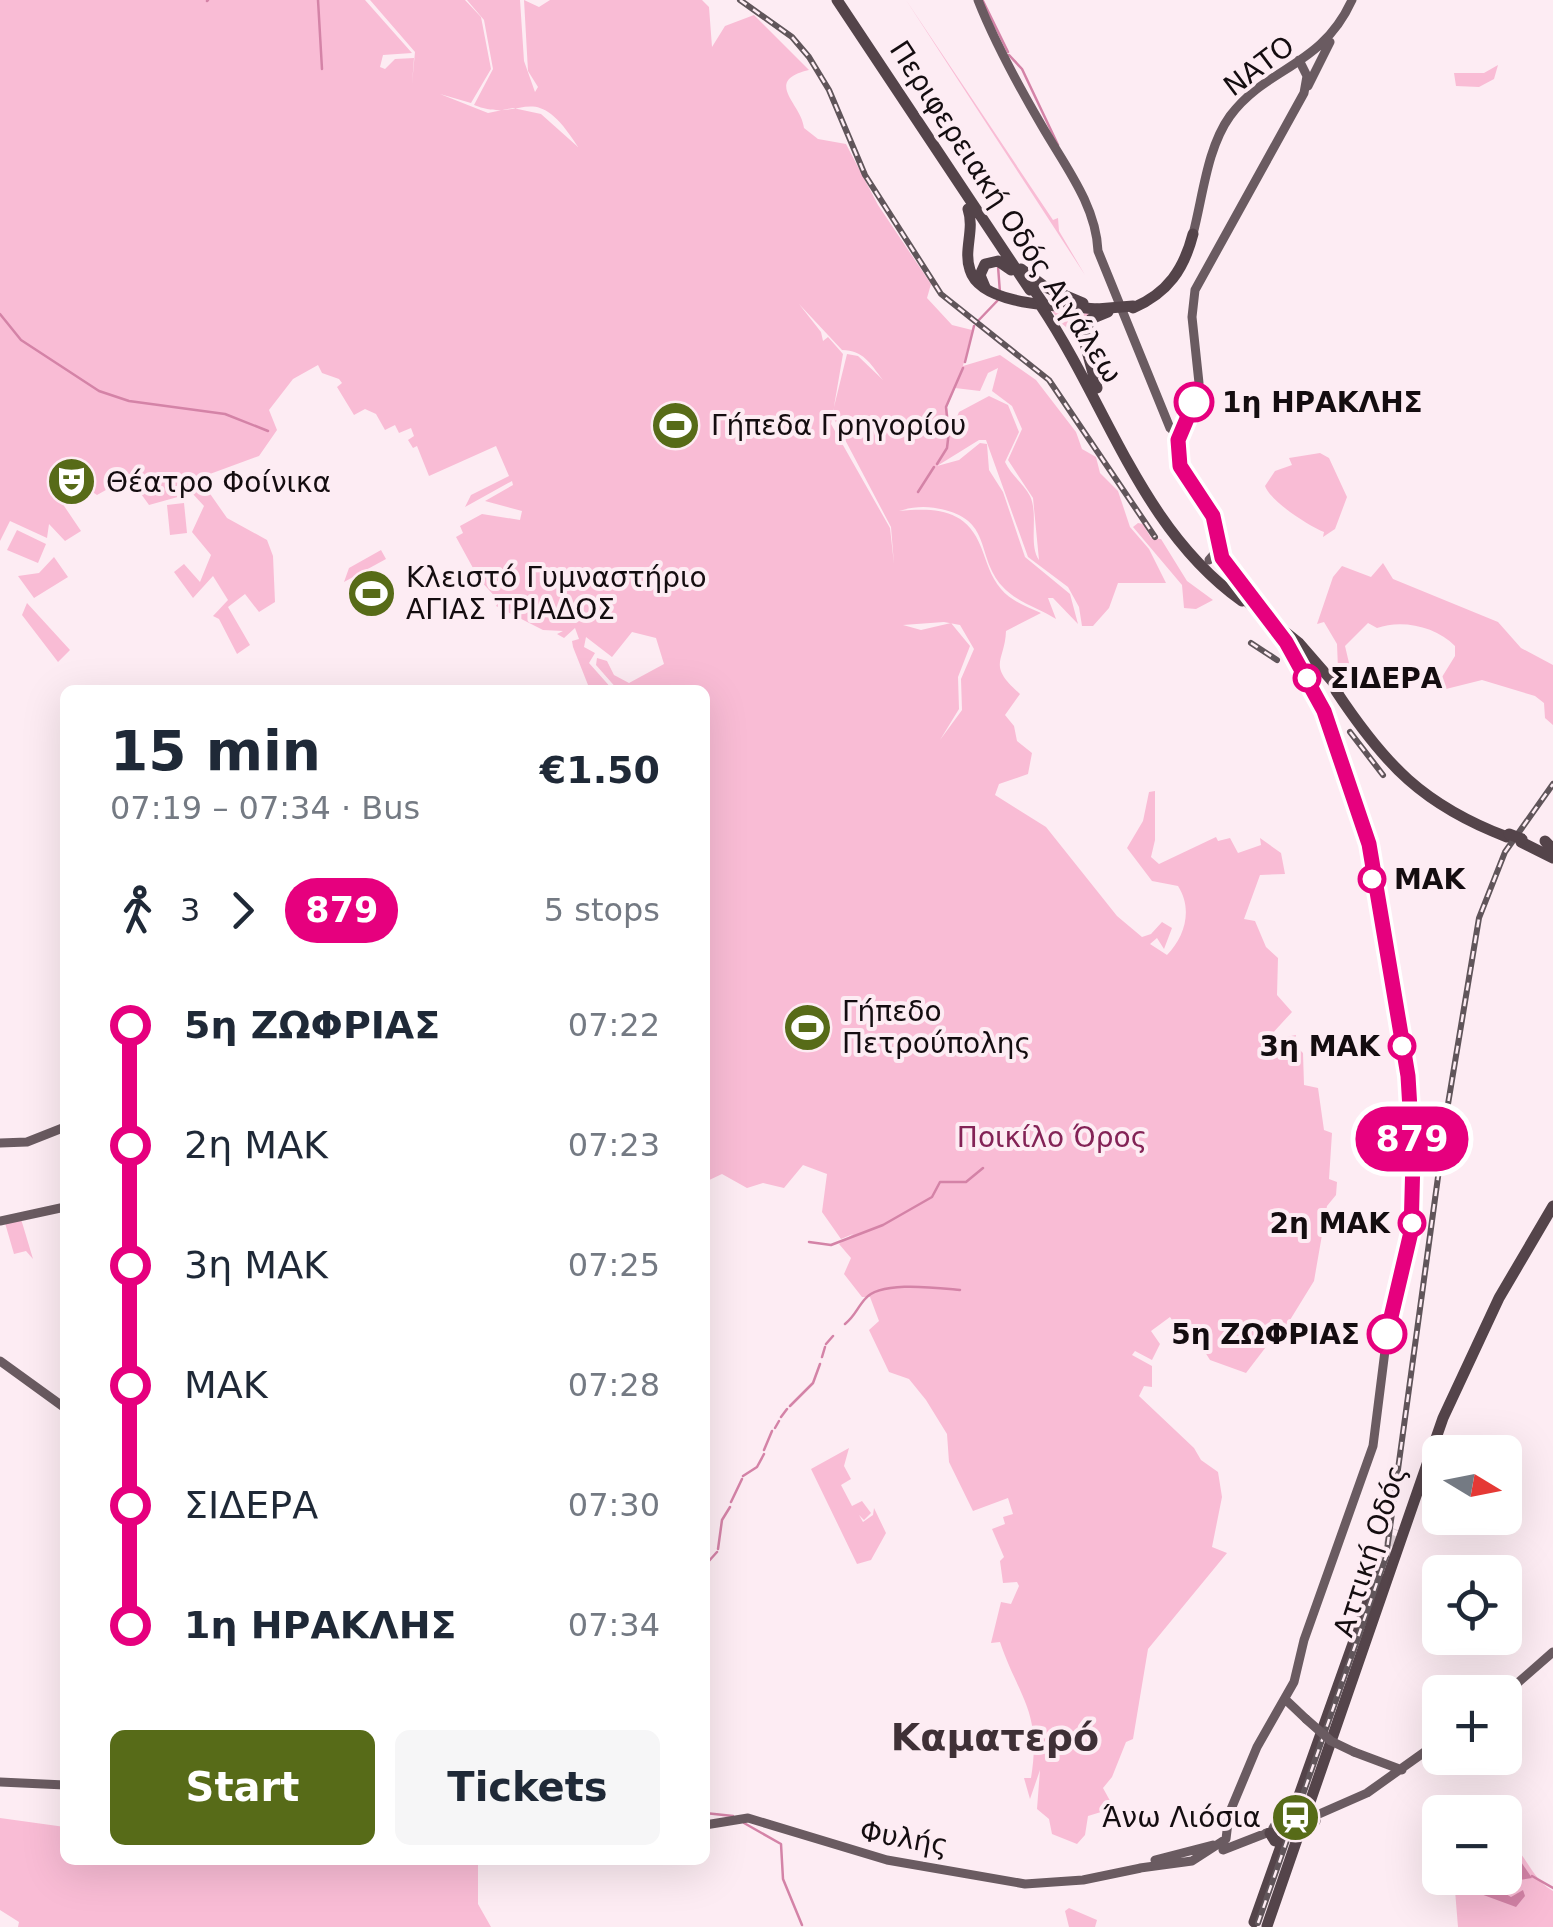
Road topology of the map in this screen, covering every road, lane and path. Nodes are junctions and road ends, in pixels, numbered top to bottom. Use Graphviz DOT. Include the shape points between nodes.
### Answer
graph roads {
  1 [pos="839,0"];
  2 [pos="978,0"];
  3 [pos="1350,0"];
  4 [pos="1340,23"];
  5 [pos="1298,63"];
  6 [pos="1304,93"];
  7 [pos="934,144"];
  8 [pos="964,196"];
  9 [pos="1190,229"];
  10 [pos="1016,265"];
  11 [pos="1029,287"];
  12 [pos="1043,306"];
  13 [pos="1099,308"];
  14 [pos="1100,397"];
  15 [pos="1176,433"];
  16 [pos="1243,600"];
  17 [pos="1550,853"];
  18 [pos="1409,1090"];
  19 [pos="60,1132"];
  20 [pos="0,1144"];
  21 [pos="1553,1196"];
  22 [pos="1553,1206"];
  23 [pos="60,1208"];
  24 [pos="0,1221"];
  25 [pos="0,1362"];
  26 [pos="60,1406"];
  27 [pos="60,1408"];
  28 [pos="1395,1529"];
  29 [pos="1377,1576"];
  30 [pos="1553,1652"];
  31 [pos="1522,1679"];
  32 [pos="1348,1693"];
  33 [pos="1286,1700"];
  34 [pos="1332,1704"];
  35 [pos="1422,1759"];
  36 [pos="1402,1770"];
  37 [pos="0,1782"];
  38 [pos="60,1786"];
  39 [pos="1311,1820"];
  40 [pos="710,1825"];
  41 [pos="1276,1828"];
  42 [pos="1223,1850"];
  43 [pos="1274,1906"];
  44 [pos="1257,1923"];
  1 -- 7 [label="highway, Περιφερειακή Οδός Αιγάλεω"];
  2 -- 15 [label="main road" via="1090,209 1098,251"];
  3 -- 4 [label="main road, ΝΑΤΟ"];
  3 -- 5 [label="main road, ΝΑΤΟ"];
  4 -- 5 [label="main road, ΝΑΤΟ"];
  4 -- 6 [label="main road"];
  5 -- 6 [label="main road" via="1307,76"];
  5 -- 9 [label="main road, ΝΑΤΟ" via="1226,122"];
  5 -- 15 [label="main road" via="1301,91 1192,288 1195,383"];
  6 -- 15 [label="main road" via="1196,290 1199,383"];
  7 -- 8 [label="highway, Περιφερειακή Οδός Αιγάλεω"];
  7 -- 10 [label="highway, Περιφερειακή Οδός Αιγάλεω"];
  8 -- 11 [label="highway, Περιφερειακή Οδός Αιγάλεω"];
  8 -- 13 [label="highway" via="972,224 968,267 982,289 1003,298"];
  9 -- 13 [label="highway, bridge" via="1166,282 1136,305"];
  10 -- 11 [label="highway, Περιφερειακή Οδός Αιγάλεω"];
  10 -- 13 [label="highway" via="1045,287"];
  11 -- 12 [label="highway, Περιφερειακή Οδός Αιγάλεω, bridge"];
  11 -- 13 [label="highway" via="995,260 980,275 997,294"];
  12 -- 14 [label="highway, Περιφερειακή Οδός Αιγάλεω"];
  12 -- 16 [label="highway, Περιφερειακή Οδός Αιγάλεω" via="1162,523 1198,566"];
  13 -- 14 [label="highway" via="1083,336"];
  14 -- 16 [label="highway, Περιφερειακή Οδός Αιγάλεω" via="1169,527"];
  15 -- 18 [label="main road" via="1180,466 1213,516 1222,558 1294,654 1346,766 1369,844"];
  15 -- 18 [label="main road" via="1177,468 1210,517 1212,556 1283,644 1334,744 1364,839"];
  16 -- 17 [label="highway, Περιφερειακή Οδός Αιγάλεω, bridge" via="1297,645 1383,752 1421,788 1460,814"];
  18 -- 33 [label="main road" via="1413,1218 1388,1326 1375,1436"];
  19 -- 20 [label="main road"];
  21 -- 28 [label="highway, Αττική Οδός" via="1465,1355"];
  22 -- 32 [label="highway, Αττική Οδός" via="1460,1379"];
  23 -- 24 [label="main road"];
  25 -- 26 [label="main road"];
  25 -- 27 [label="main road"];
  29 -- 34 [label="highway, Αττική Οδός"];
  30 -- 31 [label="main road"];
  32 -- 39 [label="highway"];
  32 -- 43 [label="highway, Αττική Οδός"];
  33 -- 36 [label="main road, bridge" via="1331,1741"];
  33 -- 40 [label="main road, Φυλής" via="1229,1812 1226,1840 1190,1862 1022,1884 894,1862 748,1818"];
  34 -- 41 [label="highway"];
  34 -- 44 [label="highway, Αττική Οδός"];
  35 -- 36 [label="main road"];
  36 -- 39 [label="main road"];
  37 -- 38 [label="main road"];
  39 -- 41 [label="main road, bridge"];
  39 -- 43 [label="highway"];
  41 -- 42 [label="main road"];
  41 -- 44 [label="highway"];
  43 -- 44 [label="highway, Αττική Οδός"];
}
